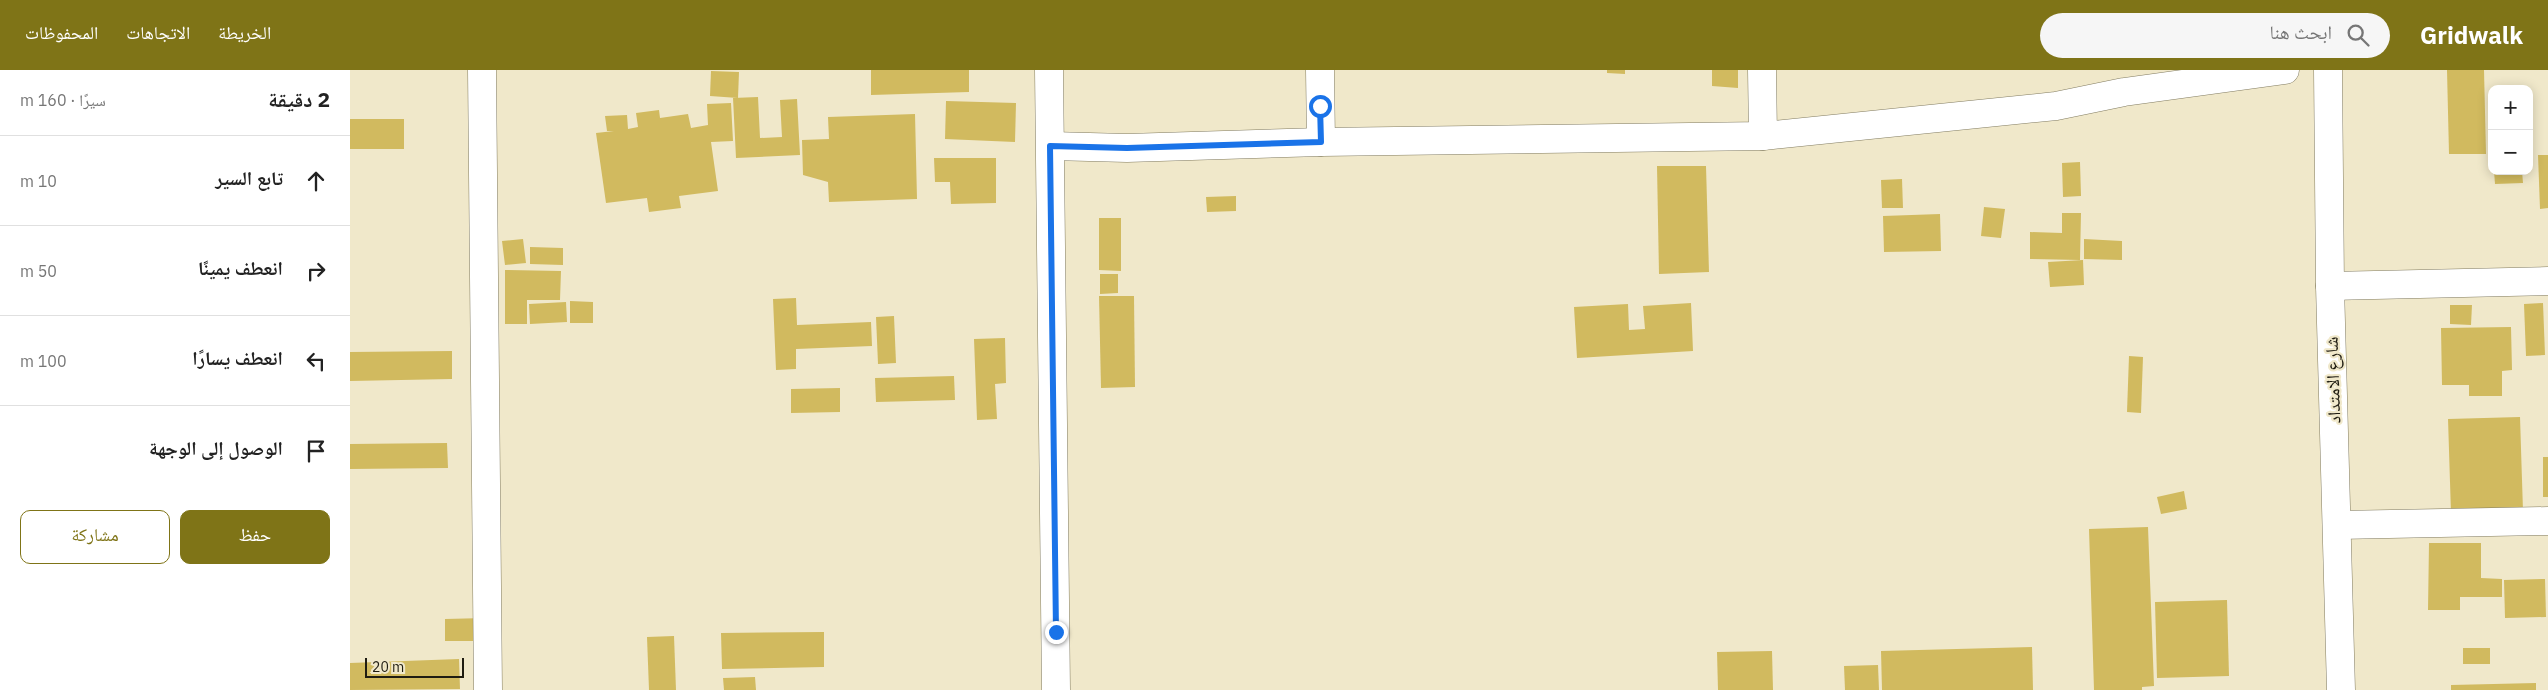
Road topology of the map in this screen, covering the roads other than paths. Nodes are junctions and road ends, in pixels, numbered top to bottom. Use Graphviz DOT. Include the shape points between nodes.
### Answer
graph roads {
  1 [pos="482,70"];
  2 [pos="1050,70"];
  3 [pos="1320,70"];
  4 [pos="1762,70"];
  5 [pos="2285,70"];
  6 [pos="2328,70"];
  7 [pos="2212,74"];
  8 [pos="1763,136"];
  9 [pos="1321,142"];
  10 [pos="1050,146"];
  11 [pos="2548,280"];
  12 [pos="2330,286"];
  13 [pos="2548,521"];
  14 [pos="2338,525"];
  15 [pos="488,690"];
  16 [pos="1056,690"];
  17 [pos="2341,690"];
  1 -- 15 [label="street"];
  2 -- 10 [label="street"];
  3 -- 9 [label="street"];
  4 -- 8 [label="street"];
  5 -- 7 [label="street"];
  6 -- 12 [label="street, شارع الامتداد"];
  7 -- 8 [label="street" via="2056,106"];
  8 -- 9 [label="street"];
  9 -- 10 [label="street" via="1127,148"];
  10 -- 16 [label="street"];
  11 -- 12 [label="street"];
  12 -- 14 [label="street, شارع الامتداد"];
  13 -- 14 [label="street"];
  14 -- 17 [label="street, شارع الامتداد"];
}
